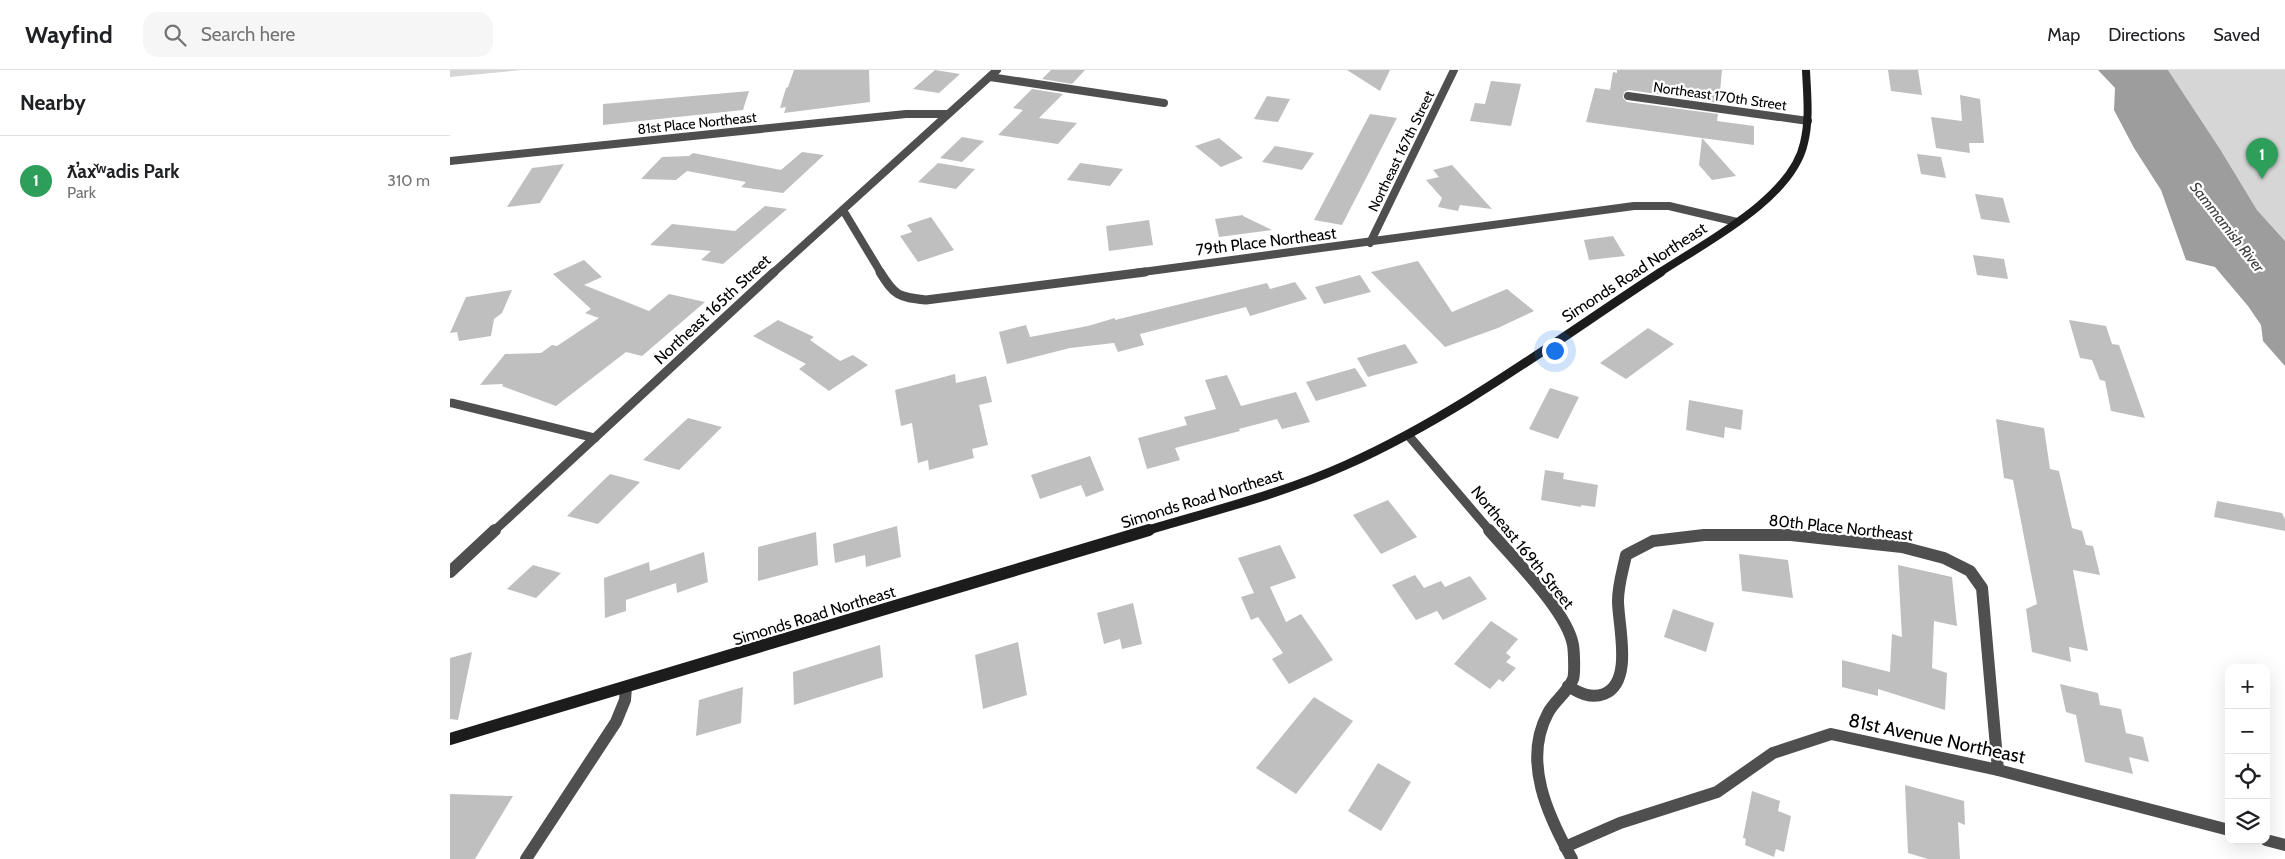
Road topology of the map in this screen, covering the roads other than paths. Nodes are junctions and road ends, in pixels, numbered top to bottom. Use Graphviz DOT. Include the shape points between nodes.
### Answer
graph roads {
  1 [pos="997,70"];
  2 [pos="1454,70"];
  3 [pos="1806,70"];
  4 [pos="990,77"];
  5 [pos="1628,96"];
  6 [pos="1164,103"];
  7 [pos="947,114"];
  8 [pos="1808,121"];
  9 [pos="450,162"];
  10 [pos="842,210"];
  11 [pos="1738,222"];
  12 [pos="1370,244"];
  13 [pos="452,403"];
  14 [pos="1408,435"];
  15 [pos="595,438"];
  16 [pos="450,572"];
  17 [pos="1568,686"];
  18 [pos="626,688"];
  19 [pos="450,740"];
  20 [pos="1998,770"];
  21 [pos="2225,829"];
  22 [pos="2270,841"];
  23 [pos="2285,845"];
  24 [pos="1565,846"];
  25 [pos="526,859"];
  26 [pos="1572,859"];
  1 -- 4 [label="street, Northeast 165th Street"];
  2 -- 12 [label="street, Northeast 167th Street"];
  3 -- 8 [label="main road, Simonds Road Northeast"];
  4 -- 6 [label="street"];
  4 -- 7 [label="street, Northeast 165th Street"];
  5 -- 8 [label="street, Northeast 170th Street"];
  7 -- 9 [label="street, 81st Place Northeast" via="906,114"];
  7 -- 10 [label="street, Northeast 165th Street"];
  8 -- 11 [label="main road, Simonds Road Northeast" via="1805,145 1792,174 1762,205"];
  10 -- 12 [label="street, 79th Place Northeast" via="892,290 907,298 926,300"];
  10 -- 15 [label="street, Northeast 165th Street"];
  11 -- 12 [label="street, 79th Place Northeast" via="1669,206 1634,206"];
  11 -- 14 [label="main road, Simonds Road Northeast"];
  13 -- 15 [label="street"];
  14 -- 17 [label="street, Northeast 169th Street" via="1561,615 1573,645 1573,679"];
  14 -- 18 [label="main road, Simonds Road Northeast" via="1344,466 1259,497"];
  15 -- 16 [label="street, Northeast 165th Street"];
  17 -- 20 [label="street, 80th Place Northeast" via="1582,694 1599,697 1612,691 1621,679 1618,598 1626,555 1653,541 1704,535 1791,535 1902,547 1944,558 1970,571 1982,588"];
  17 -- 24 [label="street, Northeast 169th Street" via="1548,712 1538,736 1537,774 1554,827"];
  18 -- 19 [label="main road, Simonds Road Northeast"];
  18 -- 25 [label="street" via="616,722"];
  20 -- 21 [label="street, 81st Avenue Northeast"];
  20 -- 24 [label="street, 81st Avenue Northeast" via="1831,734 1773,753 1717,792 1620,822"];
  22 -- 23 [label="street"];
  24 -- 26 [label="street, Northeast 169th Street"];
}
